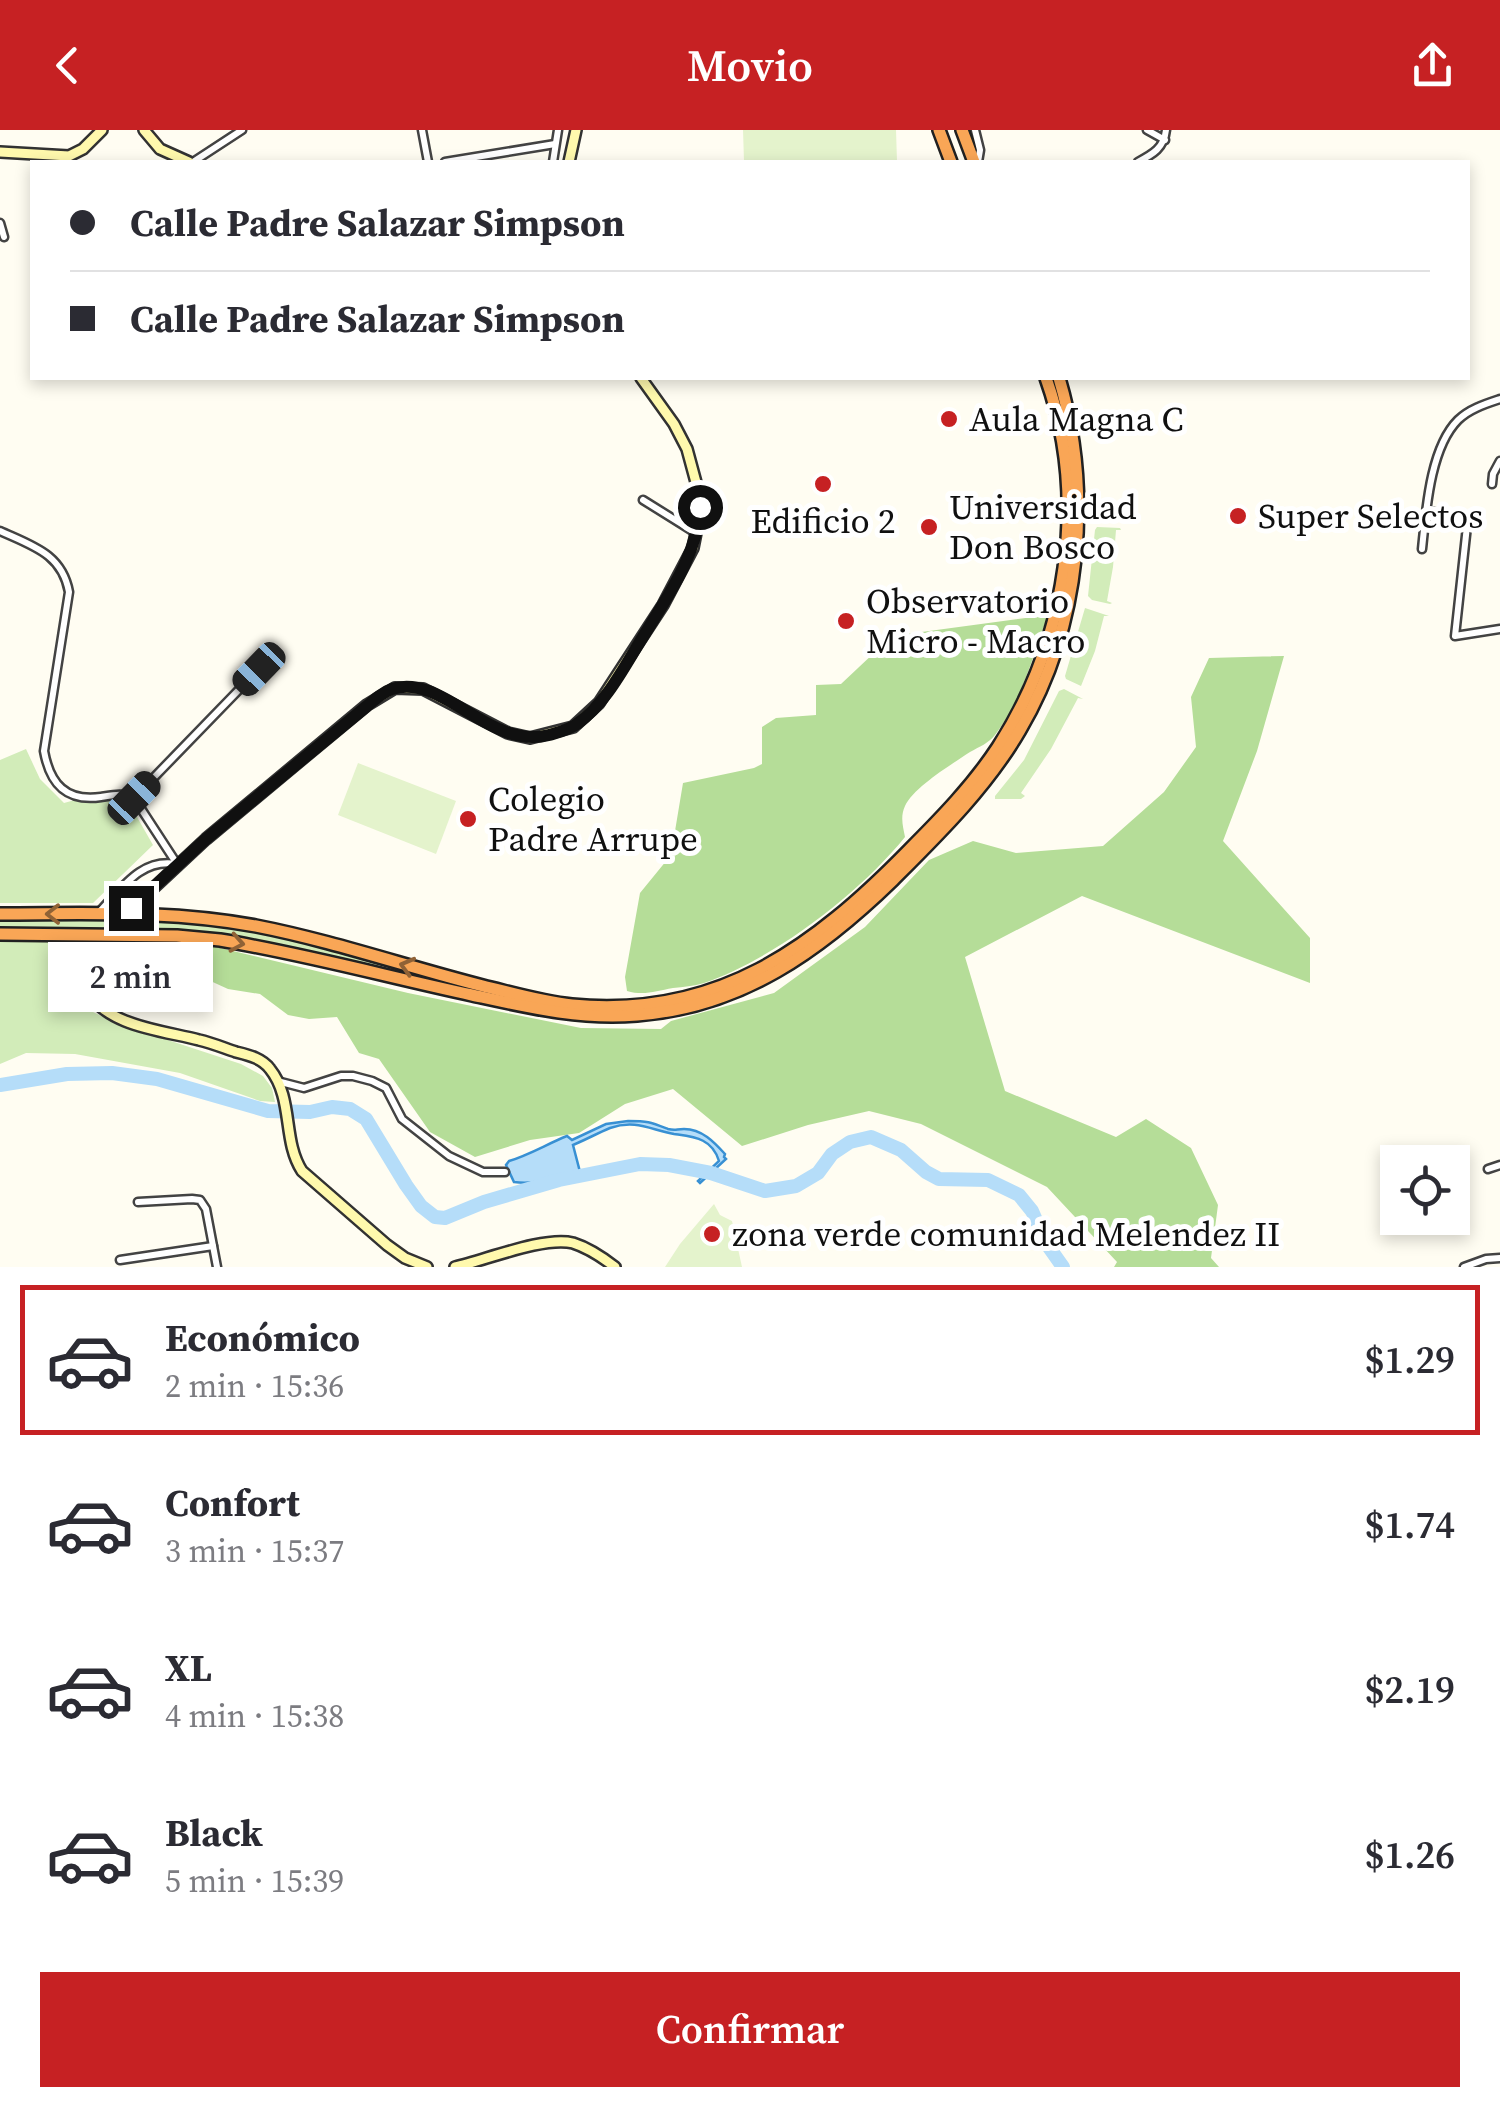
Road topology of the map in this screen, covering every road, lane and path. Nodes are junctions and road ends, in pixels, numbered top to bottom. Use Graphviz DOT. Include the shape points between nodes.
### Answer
graph roads {
  1 [pos="102,130"];
  2 [pos="242,130"];
  3 [pos="422,130"];
  4 [pos="558,130"];
  5 [pos="576,130"];
  6 [pos="940,130"];
  7 [pos="962,130"];
  8 [pos="976,130"];
  9 [pos="1146,130"];
  10 [pos="1166,130"];
  11 [pos="150,134"];
  12 [pos="1165,140"];
  13 [pos="555,144"];
  14 [pos="0,152"];
  15 [pos="33,158"];
  16 [pos="186,160"];
  17 [pos="194,160"];
  18 [pos="428,160"];
  19 [pos="457,160"];
  20 [pos="553,160"];
  21 [pos="569,160"];
  22 [pos="950,160"];
  23 [pos="975,160"];
  24 [pos="977,160"];
  25 [pos="1141,160"];
  26 [pos="0,224"];
  27 [pos="4,236"];
  28 [pos="641,380"];
  29 [pos="1047,380"];
  30 [pos="1059,380"];
  31 [pos="1500,398"];
  32 [pos="1500,461"];
  33 [pos="1492,484"];
  34 [pos="643,500"];
  35 [pos="1426,511"];
  36 [pos="0,532"];
  37 [pos="697,534"];
  38 [pos="1422,549"];
  39 [pos="1500,630"];
  40 [pos="259,669"];
  41 [pos="134,798"];
  42 [pos="177,864"];
  43 [pos="131,908"];
  44 [pos="0,914"];
  45 [pos="96,914"];
  46 [pos="0,934"];
  47 [pos="89,952"];
  48 [pos="278,1081"];
  49 [pos="1500,1165"];
  50 [pos="1488,1169"];
  51 [pos="504,1172"];
  52 [pos="138,1202"];
  53 [pos="214,1246"];
  54 [pos="1500,1258"];
  55 [pos="120,1260"];
  56 [pos="216,1267"];
  57 [pos="427,1267"];
  58 [pos="455,1267"];
  59 [pos="615,1267"];
  60 [pos="1464,1267"];
  1 -- 15 [label="main road" via="68,156"];
  2 -- 17 [label="street"];
  3 -- 18 [label="street"];
  4 -- 13 [label="street"];
  5 -- 21 [label="main road"];
  6 -- 22 [label="highway"];
  7 -- 23 [label="highway"];
  8 -- 24 [label="street"];
  9 -- 12 [label="street"];
  10 -- 12 [label="street"];
  11 -- 16 [label="main road" via="164,152"];
  12 -- 25 [label="street"];
  13 -- 19 [label="street"];
  13 -- 20 [label="street"];
  14 -- 15 [label="main road"];
  26 -- 27 [label="street"];
  28 -- 37 [label="main road" via="687,448 699,496"];
  29 -- 45 [label="highway, one-way" via="1060,429 1067,522 1059,604 1032,686 988,761 938,821 831,923 770,965 673,999 571,1004 262,927 193,916"];
  46 -- 30 [label="highway, one-way" via="220,940 598,1016 674,1010 766,978 836,932 935,838 982,786 1030,711 1060,635 1074,560 1074,457"];
  31 -- 35 [label="street" via="1460,418 1447,434"];
  32 -- 33 [label="street"];
  34 -- 37 [label="street"];
  35 -- 38 [label="street"];
  35 -- 39 [label="street" via="1468,517 1455,636"];
  36 -- 41 [label="street" via="48,556 66,576 44,751 48,772 66,793 82,798"];
  37 -- 42 [label="main road" via="612,685 572,727 521,737 424,689 395,688"];
  40 -- 41 [label="street"];
  41 -- 42 [label="street"];
  42 -- 43 [label="main road"];
  42 -- 45 [label="street" via="146,867"];
  45 -- 44 [label="highway, one-way"];
  47 -- 48 [label="main road" via="89,990 108,1012 254,1057"];
  48 -- 51 [label="street" via="304,1088 341,1076 372,1080 386,1088 402,1119 449,1156 483,1172"];
  48 -- 57 [label="main road" via="295,1161 310,1180 387,1245"];
  49 -- 50 [label="street"];
  52 -- 53 [label="street" via="200,1200"];
  53 -- 55 [label="street"];
  53 -- 56 [label="street"];
  54 -- 60 [label="street"];
  58 -- 59 [label="main road" via="559,1241"];
}
